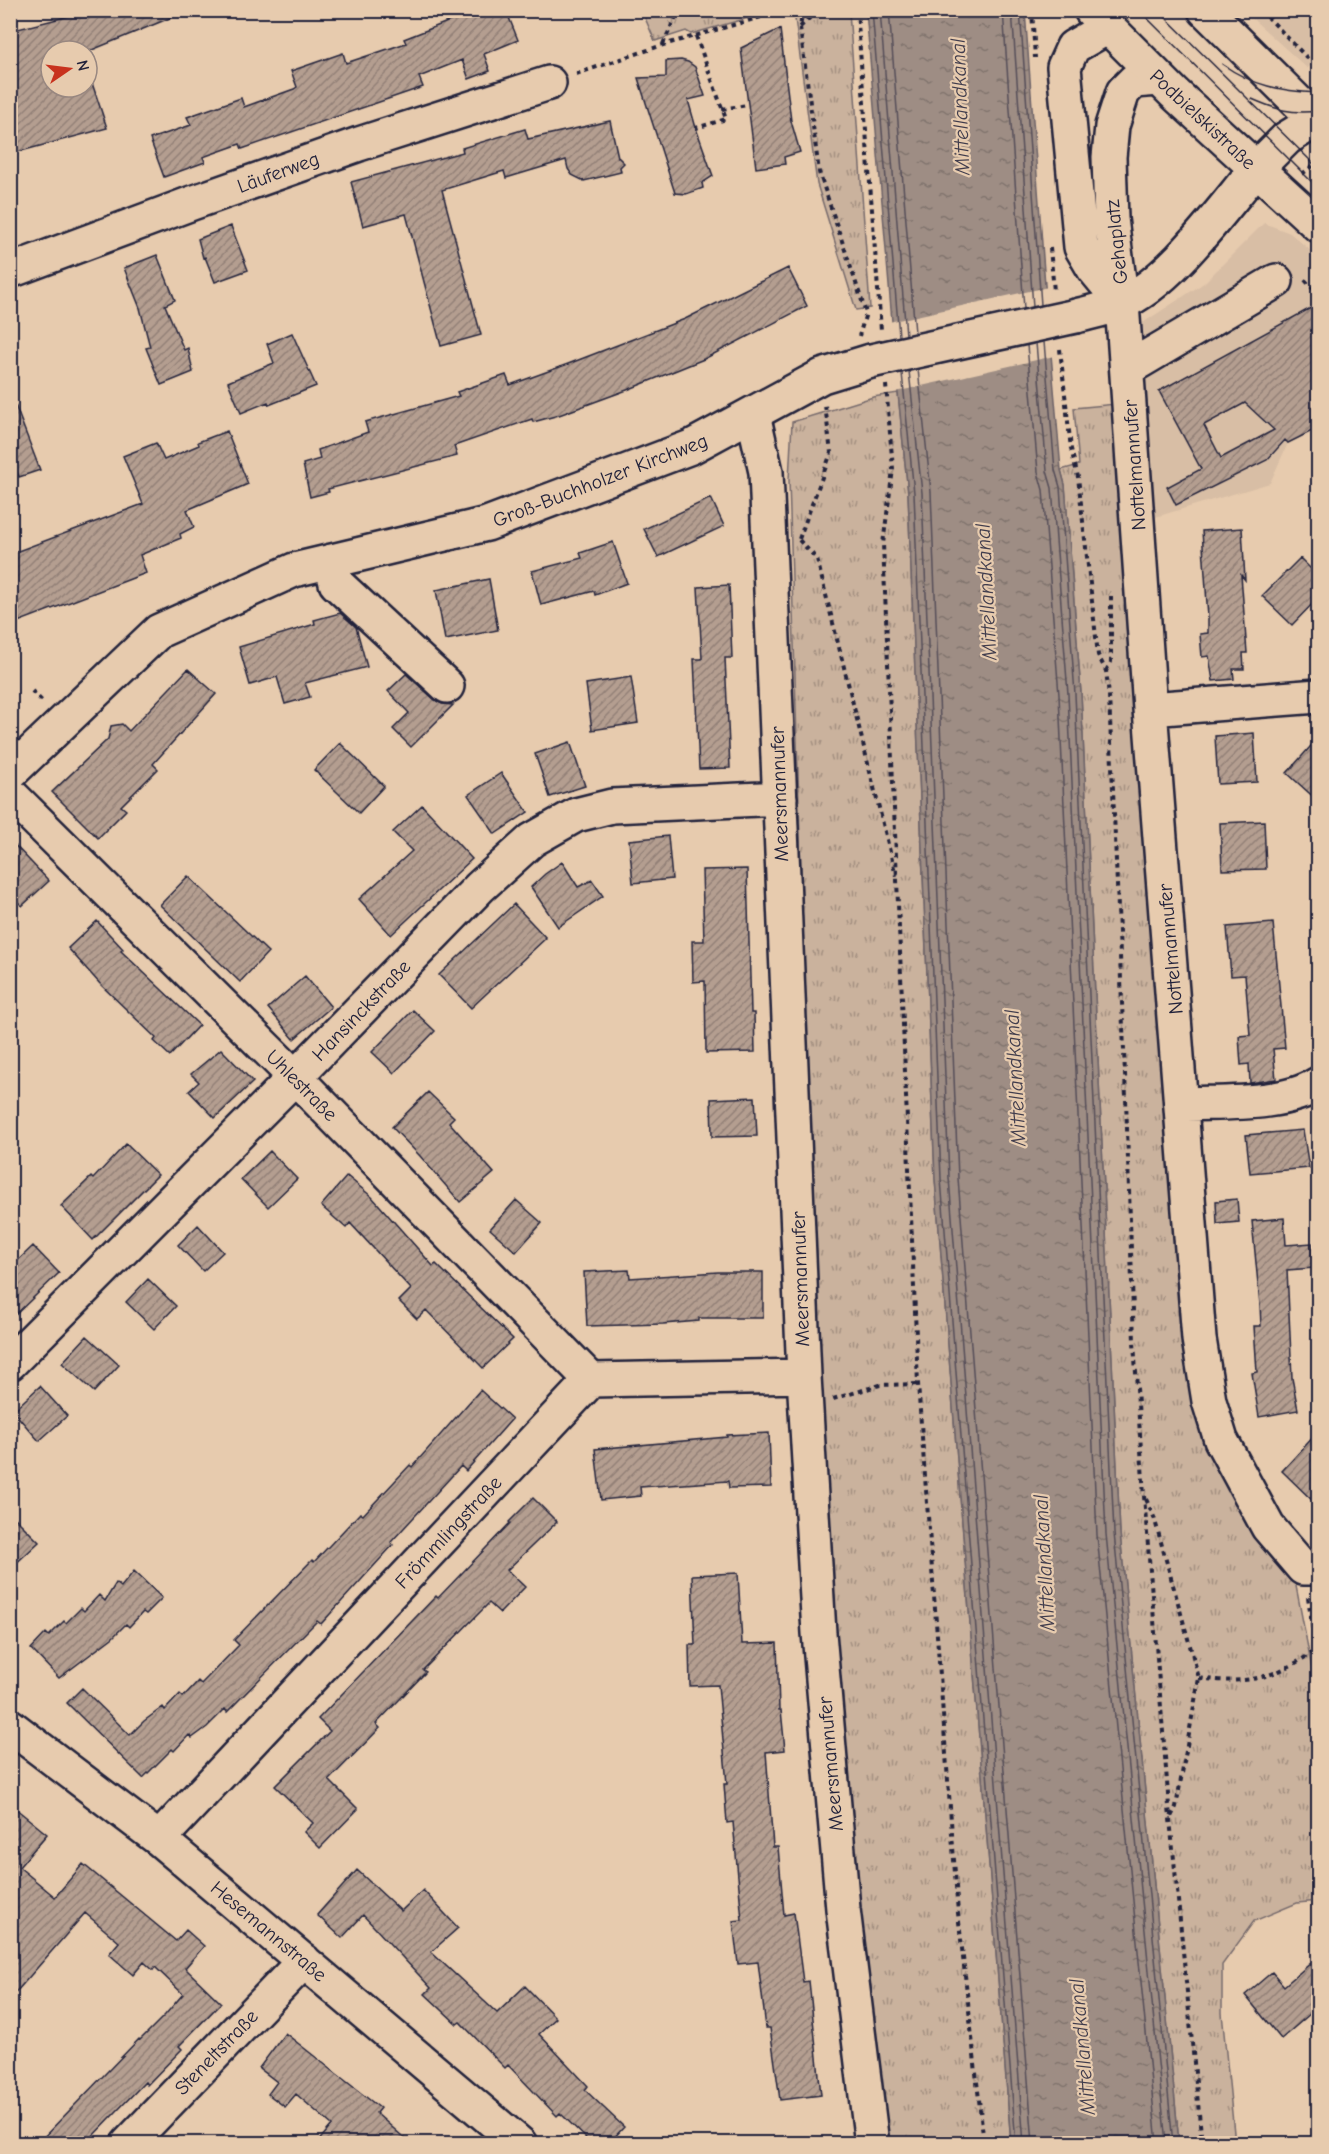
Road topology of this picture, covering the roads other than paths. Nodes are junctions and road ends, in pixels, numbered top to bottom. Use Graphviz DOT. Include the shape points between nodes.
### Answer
graph roads {
  1 [pos="1205,10"];
  2 [pos="1099,19"];
  3 [pos="1159,79"];
  4 [pos="549,83"];
  5 [pos="1318,117"];
  6 [pos="1256,169"];
  7 [pos="1318,225"];
  8 [pos="10,271"];
  9 [pos="1276,281"];
  10 [pos="1122,303"];
  11 [pos="1127,369"];
  12 [pos="753,414"];
  13 [pos="332,561"];
  14 [pos="447,686"];
  15 [pos="1318,696"];
  16 [pos="1150,709"];
  17 [pos="10,773"];
  18 [pos="10,794"];
  19 [pos="780,798"];
  20 [pos="295,1077"];
  21 [pos="1318,1084"];
  22 [pos="1182,1104"];
  23 [pos="10,1363"];
  24 [pos="804,1376"];
  25 [pos="591,1380"];
  26 [pos="1311,1568"];
  27 [pos="10,1726"];
  28 [pos="159,1839"];
  29 [pos="304,1961"];
  30 [pos="128,2144"];
  31 [pos="520,2144"];
  32 [pos="872,2144"];
  1 -- 5 [label="street"];
  2 -- 3 [label="street, Podbielskistraße"];
  2 -- 10 [label="street, Gehaplatz" via="1073,46 1064,67 1081,247"];
  3 -- 6 [label="street, Podbielskistraße"];
  3 -- 10 [label="street, Gehaplatz" via="1134,81 1123,92 1112,126 1111,219"];
  4 -- 8 [label="street, Läuferweg" via="359,144"];
  5 -- 6 [label="street, Groß-Buchholzer Kirchweg" via="1282,142"];
  6 -- 7 [label="street, Podbielskistraße"];
  6 -- 10 [label="street, Groß-Buchholzer Kirchweg" via="1171,267 1149,287"];
  9 -- 11 [label="street"];
  10 -- 11 [label="street, Nottelmannufer"];
  10 -- 12 [label="street, Groß-Buchholzer Kirchweg, bridge" via="1076,316 874,354 822,376"];
  11 -- 16 [label="street, Nottelmannufer"];
  12 -- 13 [label="street, Groß-Buchholzer Kirchweg" via="691,447 487,524"];
  12 -- 19 [label="street, Meersmannufer" via="766,472"];
  13 -- 14 [label="street" via="336,583"];
  13 -- 17 [label="street, Groß-Buchholzer Kirchweg" via="294,570 159,631"];
  15 -- 16 [label="street"];
  16 -- 22 [label="street, Nottelmannufer"];
  18 -- 20 [label="street, Uhlestraße"];
  19 -- 20 [label="street, Hansinckstraße" via="612,806 576,815 532,840 480,887"];
  19 -- 24 [label="street, Meersmannufer"];
  20 -- 23 [label="street, Hansinckstraße"];
  20 -- 25 [label="street, Uhlestraße"];
  21 -- 22 [label="street" via="1283,1098"];
  22 -- 26 [label="street, Nottelmannufer" via="1199,1339 1209,1401 1221,1440 1263,1519"];
  24 -- 25 [label="street"];
  24 -- 32 [label="street, Meersmannufer" via="822,1668 843,1909"];
  25 -- 28 [label="street, Frömmlingstraße"];
  27 -- 28 [label="street, Hesemannstraße"];
  28 -- 29 [label="street, Hesemannstraße"];
  29 -- 30 [label="street, Steneltstraße"];
  29 -- 31 [label="street, Hesemannstraße"];
}
